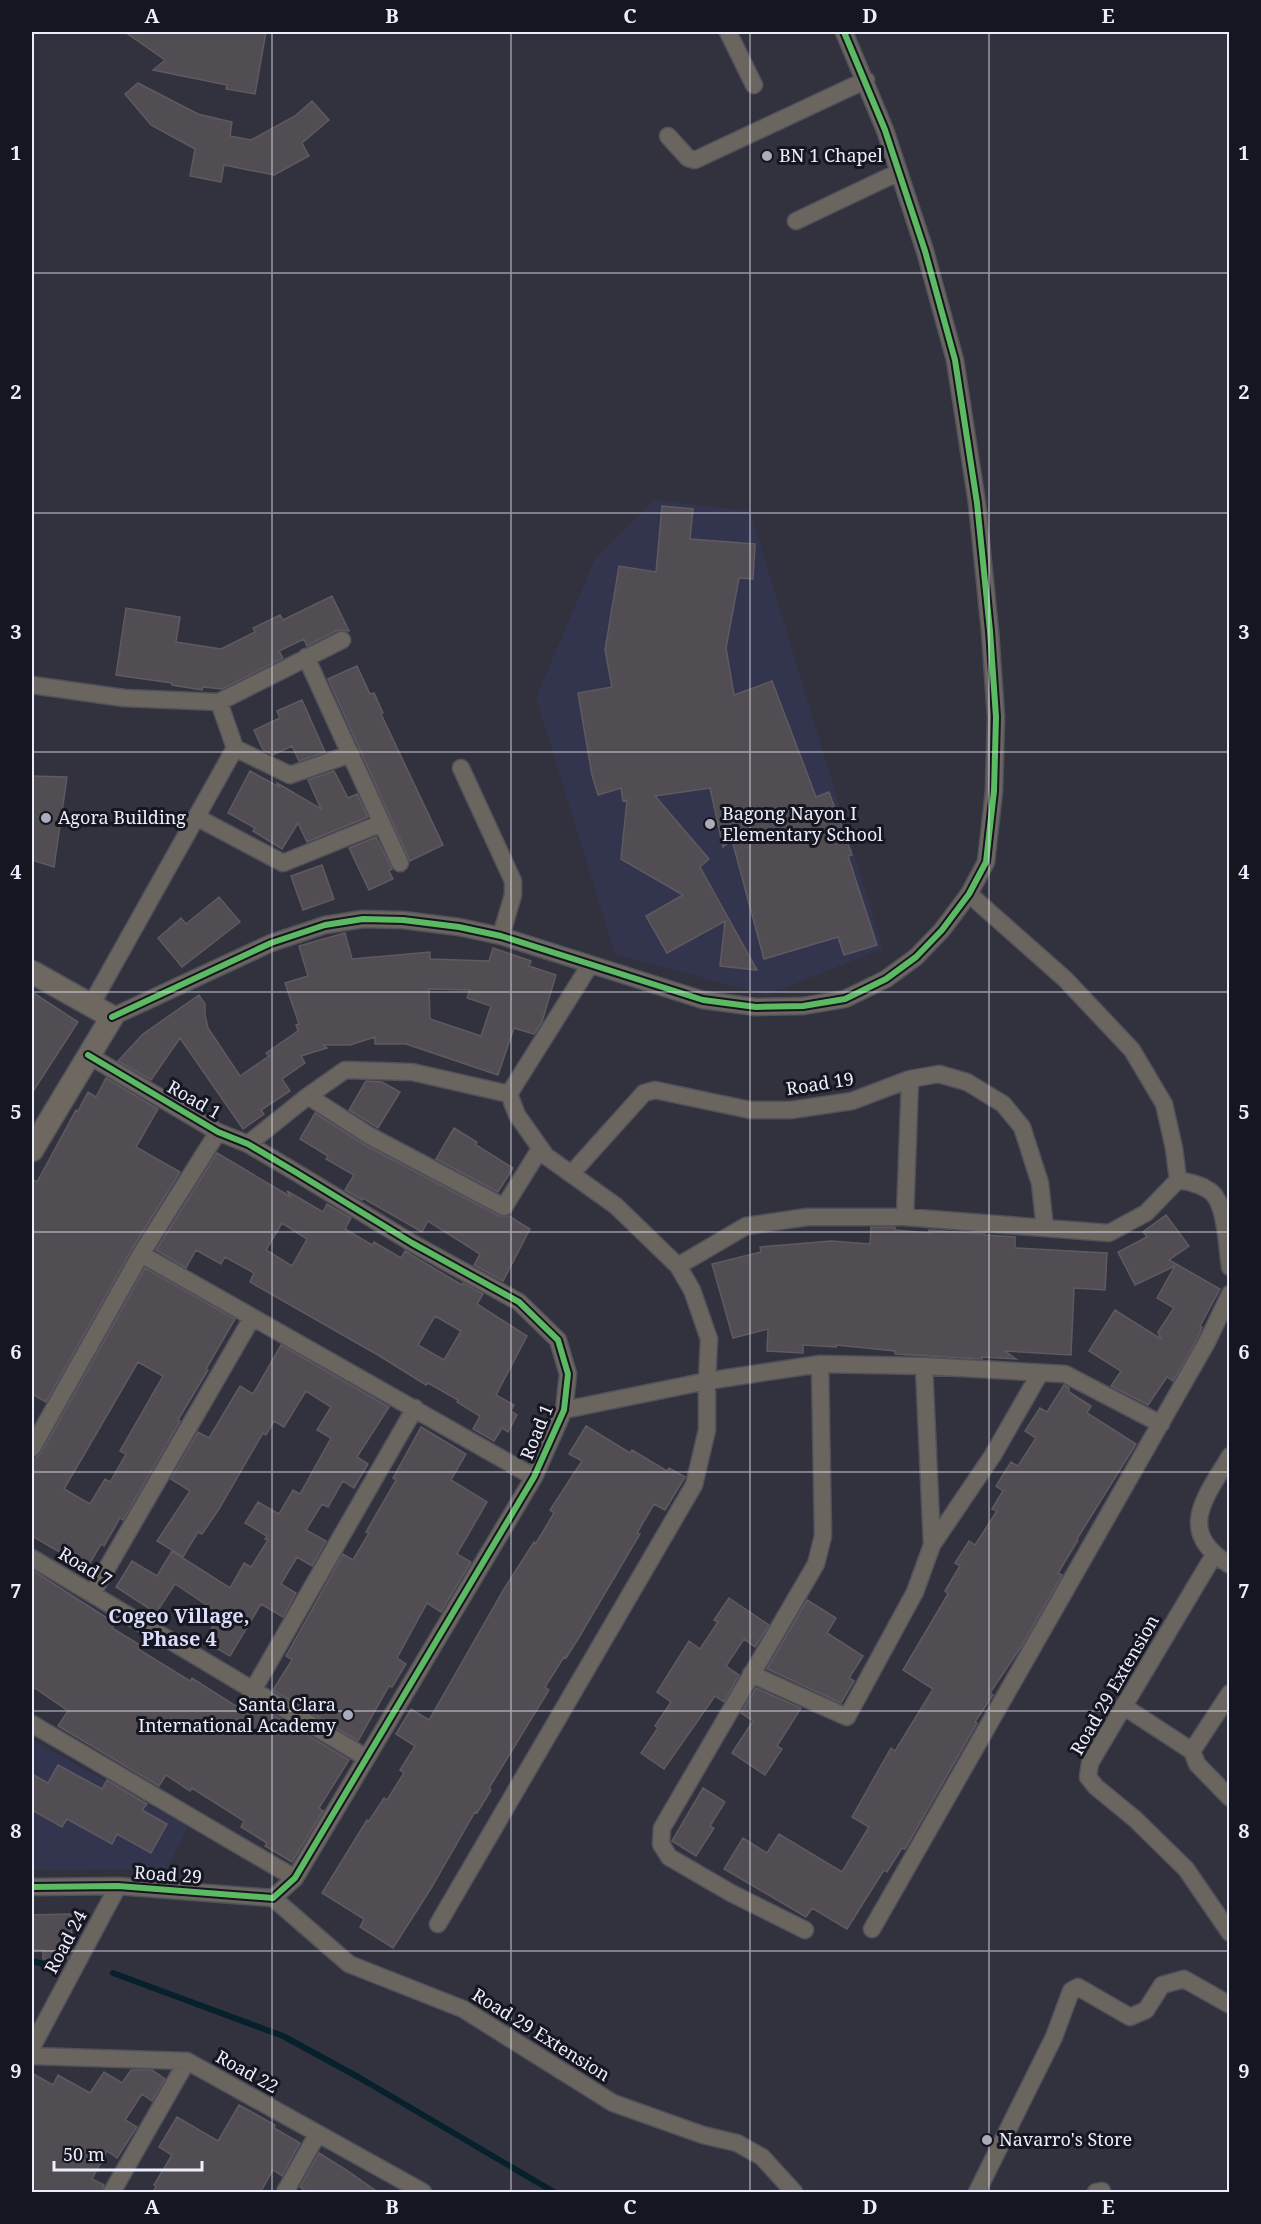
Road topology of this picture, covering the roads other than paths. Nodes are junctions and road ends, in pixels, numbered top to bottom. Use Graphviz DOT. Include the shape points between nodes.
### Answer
graph roads {
  1 [pos="728,32"];
  2 [pos="844,32"];
  3 [pos="866,80"];
  4 [pos="754,85"];
  5 [pos="668,136"];
  6 [pos="899,172"];
  7 [pos="796,221"];
  8 [pos="342,640"];
  9 [pos="306,657"];
  10 [pos="32,685"];
  11 [pos="219,702"];
  12 [pos="235,748"];
  13 [pos="351,754"];
  14 [pos="461,768"];
  15 [pos="198,818"];
  16 [pos="381,823"];
  17 [pos="400,863"];
  18 [pos="969,894"];
  19 [pos="501,936"];
  20 [pos="590,965"];
  21 [pos="32,972"];
  22 [pos="91,1005"];
  23 [pos="111,1017"];
  24 [pos="88,1055"];
  25 [pos="910,1079"];
  26 [pos="509,1094"];
  27 [pos="308,1096"];
  28 [pos="218,1132"];
  29 [pos="248,1144"];
  30 [pos="540,1149"];
  31 [pos="32,1150"];
  32 [pos="572,1173"];
  33 [pos="1178,1180"];
  34 [pos="904,1218"];
  35 [pos="1045,1228"];
  36 [pos="141,1254"];
  37 [pos="678,1266"];
  38 [pos="1230,1267"];
  39 [pos="1230,1294"];
  40 [pos="252,1318"];
  41 [pos="820,1365"];
  42 [pos="924,1366"];
  43 [pos="1040,1373"];
  44 [pos="707,1381"];
  45 [pos="415,1408"];
  46 [pos="564,1410"];
  47 [pos="1161,1424"];
  48 [pos="32,1448"];
  49 [pos="1230,1456"];
  50 [pos="534,1477"];
  51 [pos="932,1545"];
  52 [pos="1214,1555"];
  53 [pos="32,1558"];
  54 [pos="1230,1565"];
  55 [pos="92,1594"];
  56 [pos="752,1674"];
  57 [pos="253,1690"];
  58 [pos="1230,1693"];
  59 [pos="1123,1706"];
  60 [pos="32,1724"];
  61 [pos="1192,1751"];
  62 [pos="365,1758"];
  63 [pos="1230,1798"];
  64 [pos="295,1878"];
  65 [pos="118,1886"];
  66 [pos="32,1887"];
  67 [pos="273,1898"];
  68 [pos="438,1924"];
  69 [pos="872,1929"];
  70 [pos="805,1930"];
  71 [pos="1230,1933"];
  72 [pos="1230,2005"];
  73 [pos="32,2047"];
  74 [pos="32,2056"];
  75 [pos="187,2061"];
  76 [pos="317,2135"];
  77 [pos="112,2193"];
  78 [pos="285,2193"];
  79 [pos="423,2193"];
  80 [pos="794,2193"];
  81 [pos="977,2193"];
  1 -- 4 [label="street"];
  2 -- 3 [label="street"];
  3 -- 5 [label="street" via="695,160 688,158"];
  3 -- 6 [label="street"];
  6 -- 7 [label="street"];
  6 -- 18 [label="street" via="955,360 977,503 990,631 996,717 994,791 986,862"];
  8 -- 9 [label="street"];
  9 -- 11 [label="street"];
  9 -- 13 [label="street"];
  10 -- 11 [label="street" via="124,698"];
  11 -- 12 [label="street"];
  12 -- 13 [label="street" via="290,775"];
  12 -- 15 [label="street"];
  13 -- 16 [label="street"];
  14 -- 19 [label="street" via="513,880 513,896"];
  15 -- 16 [label="street" via="283,863"];
  15 -- 22 [label="street"];
  16 -- 17 [label="street"];
  18 -- 20 [label="street" via="916,957 886,979 845,999 803,1006 756,1007 702,1000"];
  18 -- 33 [label="street" via="1065,979 1132,1050 1164,1104"];
  19 -- 20 [label="street"];
  19 -- 23 [label="street" via="403,920 363,919 325,925 271,943"];
  20 -- 26 [label="street"];
  21 -- 22 [label="street"];
  22 -- 23 [label="street"];
  23 -- 24 [label="street"];
  24 -- 28 [label="street, Road 1"];
  24 -- 31 [label="street"];
  25 -- 32 [label="street, Road 19" via="852,1101 791,1110 750,1110 655,1090 644,1093"];
  25 -- 34 [label="street"];
  25 -- 35 [label="street, Road 19" via="939,1074 967,1082 1003,1104 1022,1127 1040,1183"];
  26 -- 27 [label="street" via="412,1072 345,1070"];
  26 -- 30 [label="street" via="517,1115"];
  27 -- 29 [label="street"];
  27 -- 30 [label="street" via="370,1136 504,1207"];
  28 -- 29 [label="street, Road 1"];
  28 -- 36 [label="street"];
  29 -- 46 [label="street, Road 1" via="519,1302 558,1340 568,1374"];
  30 -- 32 [label="street"];
  32 -- 37 [label="street" via="616,1206"];
  33 -- 35 [label="street" via="1146,1213 1109,1233"];
  33 -- 38 [label="street" via="1212,1192 1220,1204"];
  34 -- 35 [label="street"];
  34 -- 37 [label="street" via="807,1217 746,1226"];
  36 -- 40 [label="street"];
  36 -- 48 [label="street"];
  37 -- 44 [label="street" via="692,1290 709,1339"];
  39 -- 47 [label="street"];
  40 -- 45 [label="street"];
  40 -- 55 [label="street"];
  41 -- 42 [label="street"];
  41 -- 44 [label="street"];
  41 -- 56 [label="street" via="823,1536 819,1555"];
  42 -- 43 [label="street"];
  42 -- 51 [label="street"];
  43 -- 47 [label="street" via="1065,1374"];
  43 -- 51 [label="street" via="993,1455"];
  44 -- 46 [label="street"];
  44 -- 68 [label="street" via="707,1430 694,1485"];
  45 -- 50 [label="street"];
  45 -- 57 [label="street"];
  46 -- 50 [label="street, Road 1"];
  47 -- 69 [label="street"];
  49 -- 52 [label="street" via="1202,1505 1198,1521 1198,1531"];
  50 -- 62 [label="street, Road 1"];
  51 -- 56 [label="street" via="915,1592 847,1717"];
  52 -- 54 [label="street"];
  52 -- 59 [label="street, Road 29 Extension"];
  53 -- 55 [label="street, Road 7"];
  55 -- 57 [label="street, Road 7"];
  56 -- 70 [label="street" via="662,1828 661,1844 669,1857"];
  57 -- 62 [label="street, Road 7"];
  58 -- 61 [label="street"];
  59 -- 61 [label="street"];
  59 -- 71 [label="street, Road 29 Extension" via="1090,1762 1088,1777 1186,1869"];
  60 -- 64 [label="street"];
  61 -- 63 [label="street" via="1197,1764"];
  62 -- 64 [label="street, Road 1"];
  64 -- 67 [label="street"];
  65 -- 66 [label="street, Road 29"];
  65 -- 67 [label="street, Road 29"];
  65 -- 73 [label="street, Road 24"];
  67 -- 80 [label="street, Road 29 Extension" via="349,1964 463,2009 613,2103 737,2144 762,2157"];
  72 -- 81 [label="street" via="1184,1979 1162,1985 1146,2010 1130,2017 1078,1987 1071,1990 1054,2037"];
  74 -- 75 [label="street, Road 22"];
  75 -- 76 [label="street, Road 22"];
  75 -- 77 [label="street"];
  76 -- 78 [label="street"];
  76 -- 79 [label="street, Road 22"];
}
